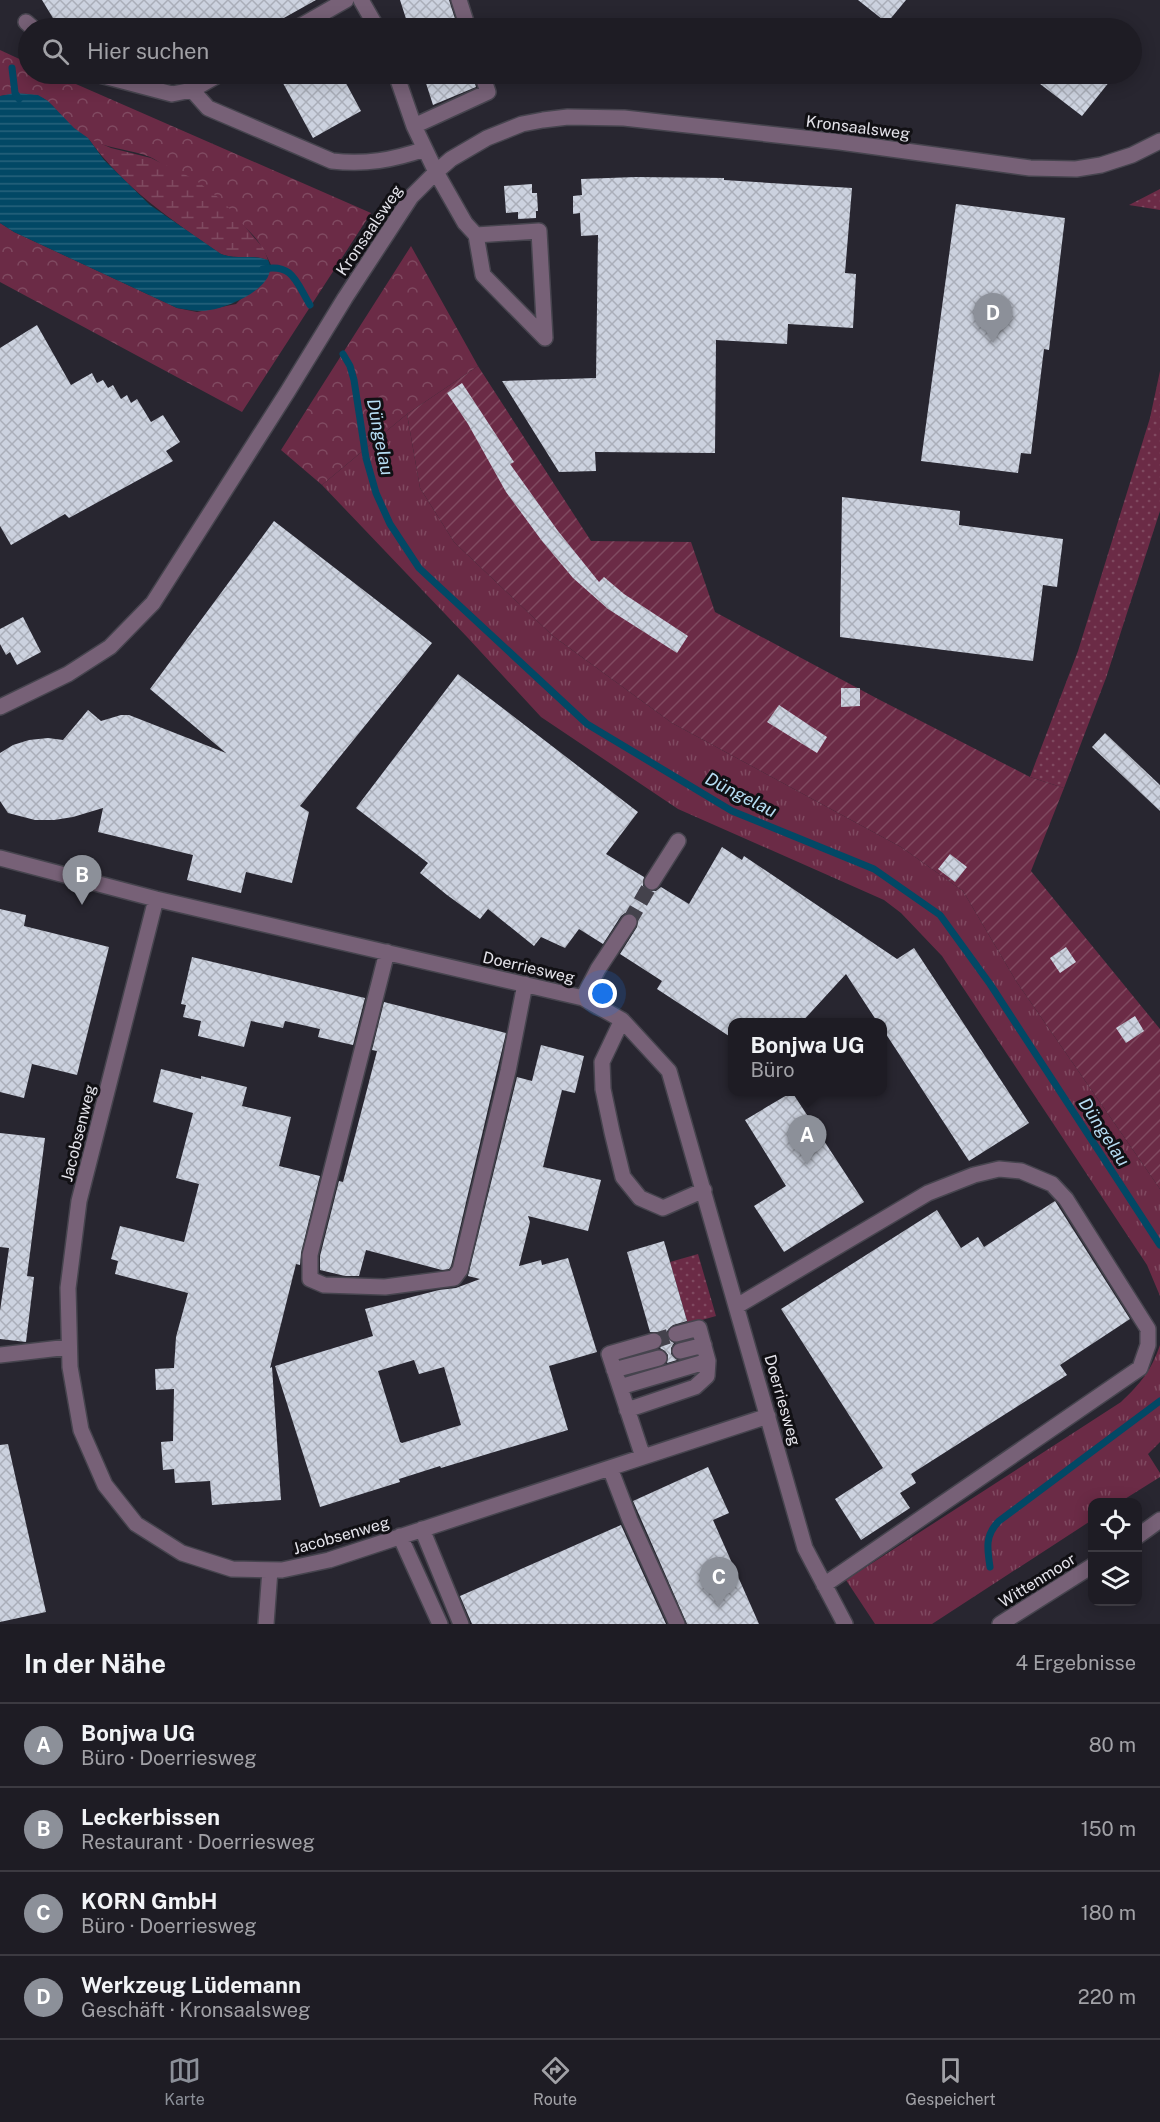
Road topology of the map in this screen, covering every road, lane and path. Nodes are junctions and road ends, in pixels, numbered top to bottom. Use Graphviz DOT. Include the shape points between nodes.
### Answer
graph roads {
  1 [pos="346,0"];
  2 [pos="361,0"];
  3 [pos="459,0"];
  4 [pos="314,18"];
  5 [pos="371,18"];
  6 [pos="465,18"];
  7 [pos="134,84"];
  8 [pos="202,84"];
  9 [pos="399,84"];
  10 [pos="485,84"];
  11 [pos="192,90"];
  12 [pos="414,126"];
  13 [pos="1160,141"];
  14 [pos="424,149"];
  15 [pos="436,172"];
  16 [pos="476,235"];
  17 [pos="0,707"];
  18 [pos="678,841"];
  19 [pos="0,858"];
  20 [pos="652,882"];
  21 [pos="156,899"];
  22 [pos="629,922"];
  23 [pos="387,952"];
  24 [pos="525,984"];
  25 [pos="583,998"];
  26 [pos="621,1020"];
  27 [pos="704,1190"];
  28 [pos="737,1306"];
  29 [pos="676,1334"];
  30 [pos="654,1341"];
  31 [pos="704,1345"];
  32 [pos="69,1347"];
  33 [pos="680,1351"];
  34 [pos="0,1355"];
  35 [pos="659,1358"];
  36 [pos="708,1361"];
  37 [pos="614,1370"];
  38 [pos="620,1387"];
  39 [pos="627,1410"];
  40 [pos="768,1416"];
  41 [pos="643,1457"];
  42 [pos="610,1468"];
  43 [pos="1160,1520"];
  44 [pos="422,1529"];
  45 [pos="1142,1533"];
  46 [pos="400,1536"];
  47 [pos="1088,1569"];
  48 [pos="270,1570"];
  49 [pos="824,1585"];
  50 [pos="266,1624"];
  51 [pos="440,1624"];
  52 [pos="461,1624"];
  53 [pos="677,1624"];
  54 [pos="845,1624"];
  55 [pos="1000,1624"];
  1 -- 4 [label="street"];
  2 -- 5 [label="street"];
  3 -- 6 [label="street"];
  7 -- 11 [label="street" via="172,94"];
  8 -- 11 [label="street"];
  9 -- 12 [label="street"];
  10 -- 12 [label="street" via="488,92"];
  11 -- 14 [label="street" via="208,108 332,161 378,162"];
  12 -- 14 [label="street"];
  13 -- 15 [label="street, Kronsaalsweg" via="1101,165 1030,168 722,128 568,117 504,130 469,147"];
  14 -- 15 [label="street"];
  15 -- 16 [label="street"];
  15 -- 17 [label="street, Kronsaalsweg" via="411,197 153,603 110,647 68,674"];
  16 -- 16 [label="street" via="538,231 545,338 483,275"];
  18 -- 20 [label="street"];
  19 -- 21 [label="street, Doerriesweg"];
  21 -- 23 [label="street, Doerriesweg"];
  21 -- 32 [label="street, Jacobsenweg" via="80,1201 68,1288"];
  22 -- 25 [label="street"];
  23 -- 24 [label="street, Doerriesweg"];
  23 -- 24 [label="street" via="310,1255 310,1279 324,1285 385,1287 454,1278 460,1270"];
  24 -- 25 [label="street, Doerriesweg"];
  25 -- 26 [label="street, Doerriesweg"];
  26 -- 27 [label="street, Doerriesweg" via="669,1071"];
  26 -- 27 [label="street" via="602,1062 603,1089 623,1177 640,1198 663,1208"];
  27 -- 28 [label="street, Doerriesweg"];
  28 -- 40 [label="street, Doerriesweg"];
  28 -- 49 [label="street" via="928,1193 999,1169 1021,1171 1052,1184 1066,1199 1148,1329 1148,1345 1140,1368"];
  29 -- 31 [label="street" via="699,1328"];
  30 -- 37 [label="street" via="609,1354"];
  31 -- 33 [label="street"];
  31 -- 36 [label="street"];
  32 -- 34 [label="street"];
  32 -- 48 [label="street, Jacobsenweg" via="81,1430 105,1485 135,1524 182,1553 232,1569"];
  35 -- 37 [label="street"];
  36 -- 38 [label="street"];
  36 -- 39 [label="street" via="707,1376 695,1387"];
  37 -- 38 [label="street"];
  38 -- 39 [label="street"];
  39 -- 41 [label="street"];
  40 -- 41 [label="street, Jacobsenweg"];
  40 -- 49 [label="street, Doerriesweg" via="805,1548"];
  41 -- 42 [label="street, Jacobsenweg"];
  42 -- 44 [label="street, Jacobsenweg"];
  42 -- 53 [label="street"];
  43 -- 45 [label="street"];
  44 -- 46 [label="street, Jacobsenweg"];
  44 -- 52 [label="street"];
  46 -- 48 [label="street, Jacobsenweg" via="329,1560"];
  46 -- 51 [label="street"];
  47 -- 55 [label="street, Wittenmoor"];
  48 -- 50 [label="street"];
  49 -- 54 [label="street, Doerriesweg"];
}
